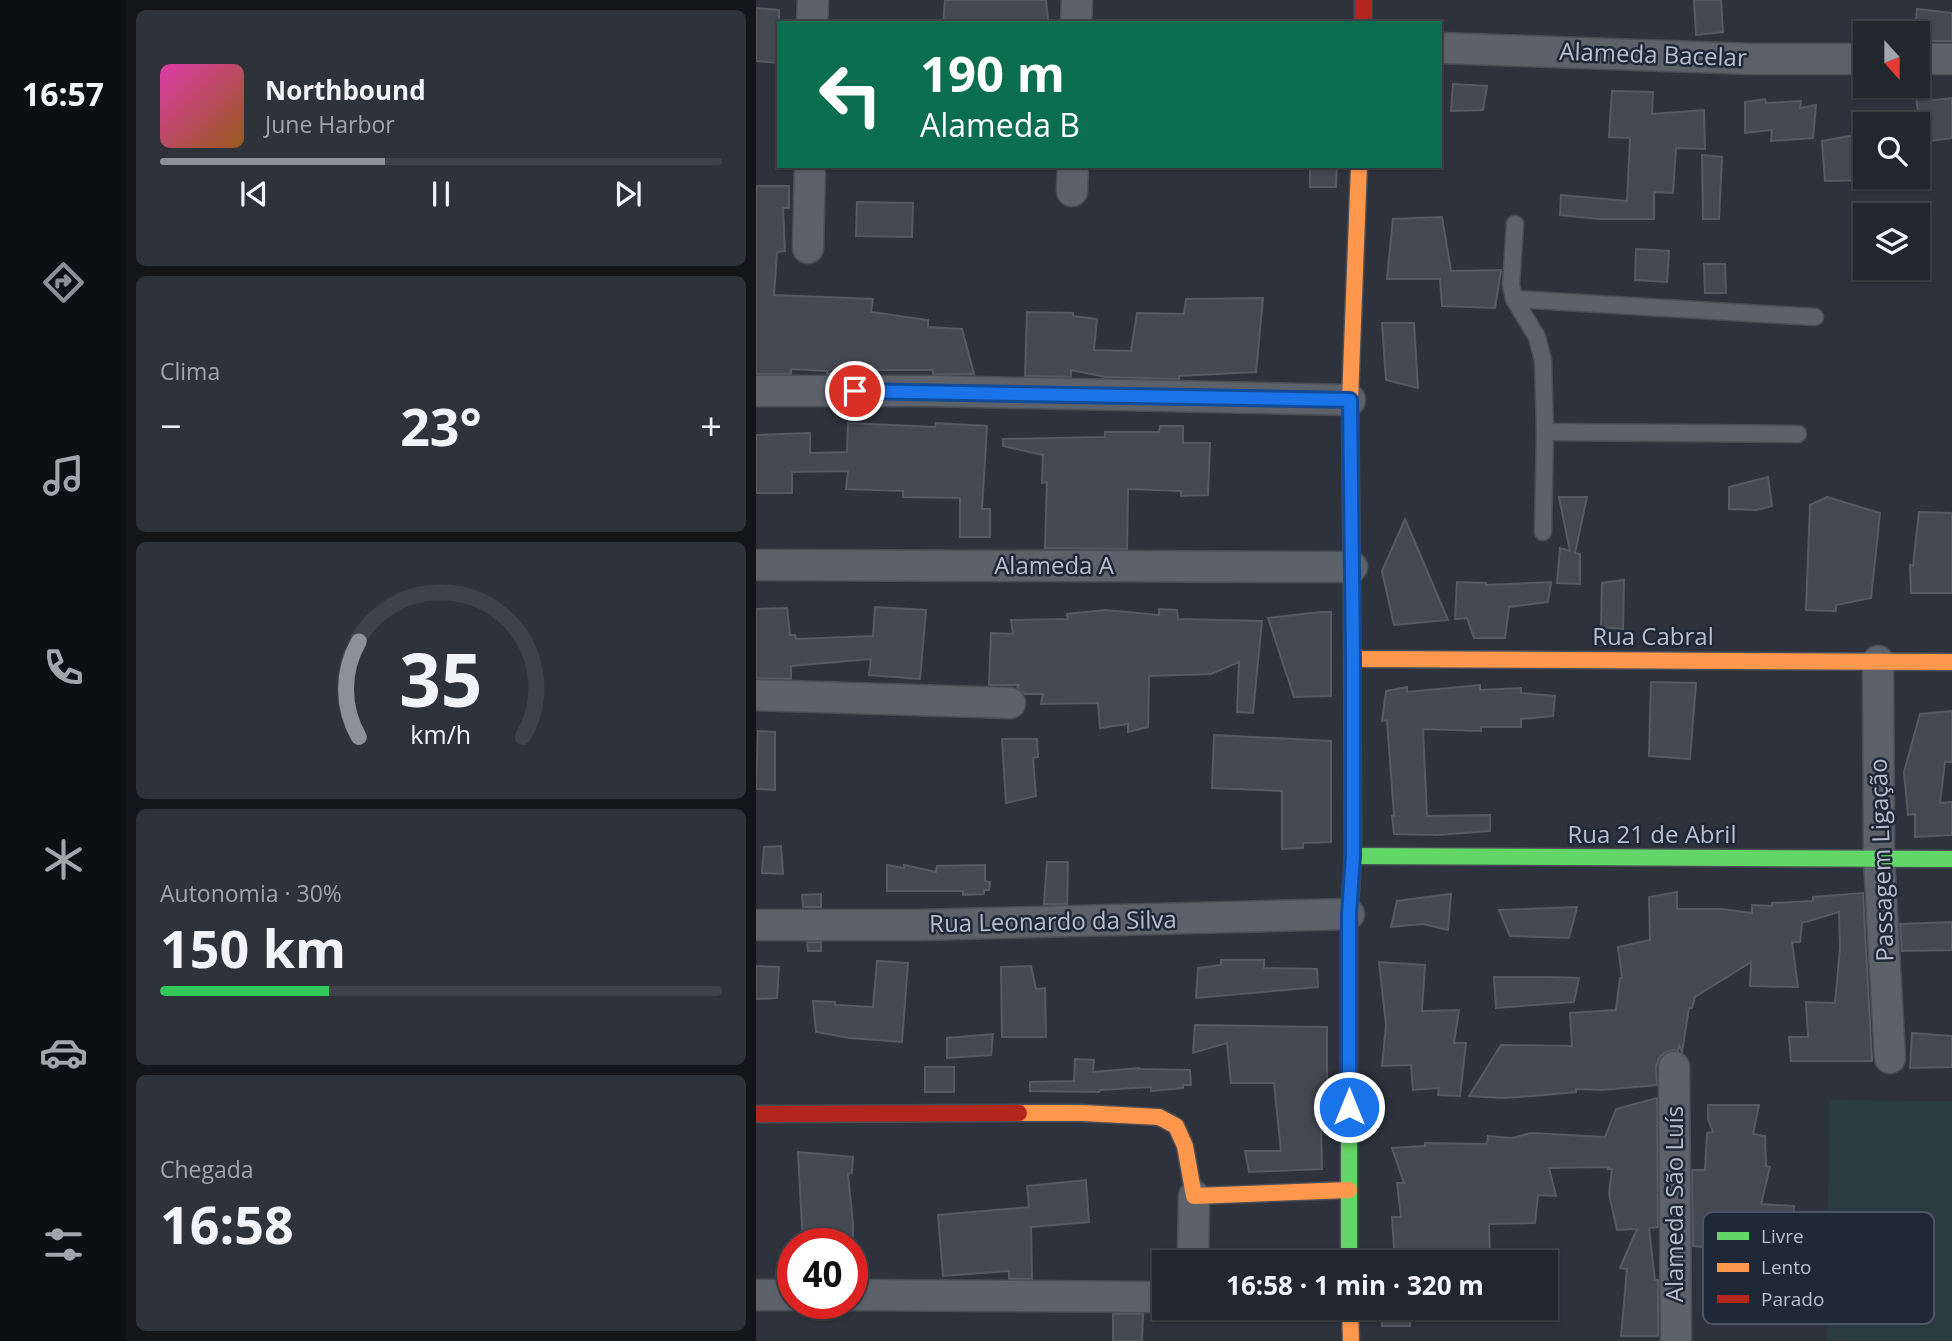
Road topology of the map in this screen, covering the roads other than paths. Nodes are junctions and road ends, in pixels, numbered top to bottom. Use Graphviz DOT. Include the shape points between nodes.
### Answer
graph roads {
  1 [pos="813,0"];
  2 [pos="1077,0"];
  3 [pos="1363,0"];
  4 [pos="812,21"];
  5 [pos="1076,21"];
  6 [pos="1363,21"];
  7 [pos="1442,48"];
  8 [pos="1853,59"];
  9 [pos="1930,59"];
  10 [pos="1952,59"];
  11 [pos="810,168"];
  12 [pos="1359,168"];
  13 [pos="1515,224"];
  14 [pos="808,248"];
  15 [pos="1514,299"];
  16 [pos="1815,317"];
  17 [pos="756,391"];
  18 [pos="1350,400"];
  19 [pos="1545,432"];
  20 [pos="1798,434"];
  21 [pos="1543,532"];
  22 [pos="756,565"];
  23 [pos="1352,567"];
  24 [pos="1353,659"];
  25 [pos="1878,661"];
  26 [pos="1952,662"];
  27 [pos="756,695"];
  28 [pos="1010,703"];
  29 [pos="1353,856"];
  30 [pos="1879,859"];
  31 [pos="1952,859"];
  32 [pos="1349,914"];
  33 [pos="756,925"];
  34 [pos="1890,1058"];
  35 [pos="1674,1067"];
  36 [pos="756,1114"];
  37 [pos="1349,1190"];
  38 [pos="1194,1196"];
  39 [pos="1193,1250"];
  40 [pos="1349,1250"];
  41 [pos="756,1295"];
  42 [pos="777,1295"];
  43 [pos="868,1295"];
  44 [pos="1152,1297"];
  45 [pos="1350,1320"];
  46 [pos="1350,1341"];
  47 [pos="1676,1341"];
  1 -- 4 [label="street"];
  2 -- 5 [label="street"];
  3 -- 6 [label="street"];
  7 -- 8 [label="street, Alameda Bacelar"];
  9 -- 10 [label="street"];
  11 -- 14 [label="street"];
  12 -- 18 [label="street"];
  13 -- 15 [label="lane"];
  15 -- 16 [label="lane"];
  15 -- 19 [label="lane" via="1536,337 1543,360"];
  17 -- 18 [label="street"];
  18 -- 23 [label="street"];
  19 -- 20 [label="lane"];
  19 -- 21 [label="lane"];
  22 -- 23 [label="street, Alameda A"];
  23 -- 24 [label="street"];
  24 -- 25 [label="street, Rua Cabral"];
  24 -- 29 [label="street"];
  25 -- 26 [label="street, Rua Cabral"];
  25 -- 30 [label="street, Passagem Ligação"];
  27 -- 28 [label="street"];
  29 -- 30 [label="street, Rua 21 de Abril"];
  29 -- 32 [label="street"];
  30 -- 31 [label="street, Rua 21 de Abril"];
  30 -- 34 [label="street, Passagem Ligação"];
  32 -- 33 [label="street, Rua Leonardo da Silva"];
  32 -- 37 [label="street"];
  35 -- 47 [label="street, Alameda São Luís"];
  36 -- 38 [label="street" via="1159,1117 1176,1126 1185,1146"];
  37 -- 38 [label="street"];
  37 -- 40 [label="street"];
  38 -- 39 [label="street"];
  41 -- 42 [label="street"];
  43 -- 44 [label="street"];
  45 -- 46 [label="street"];
}
